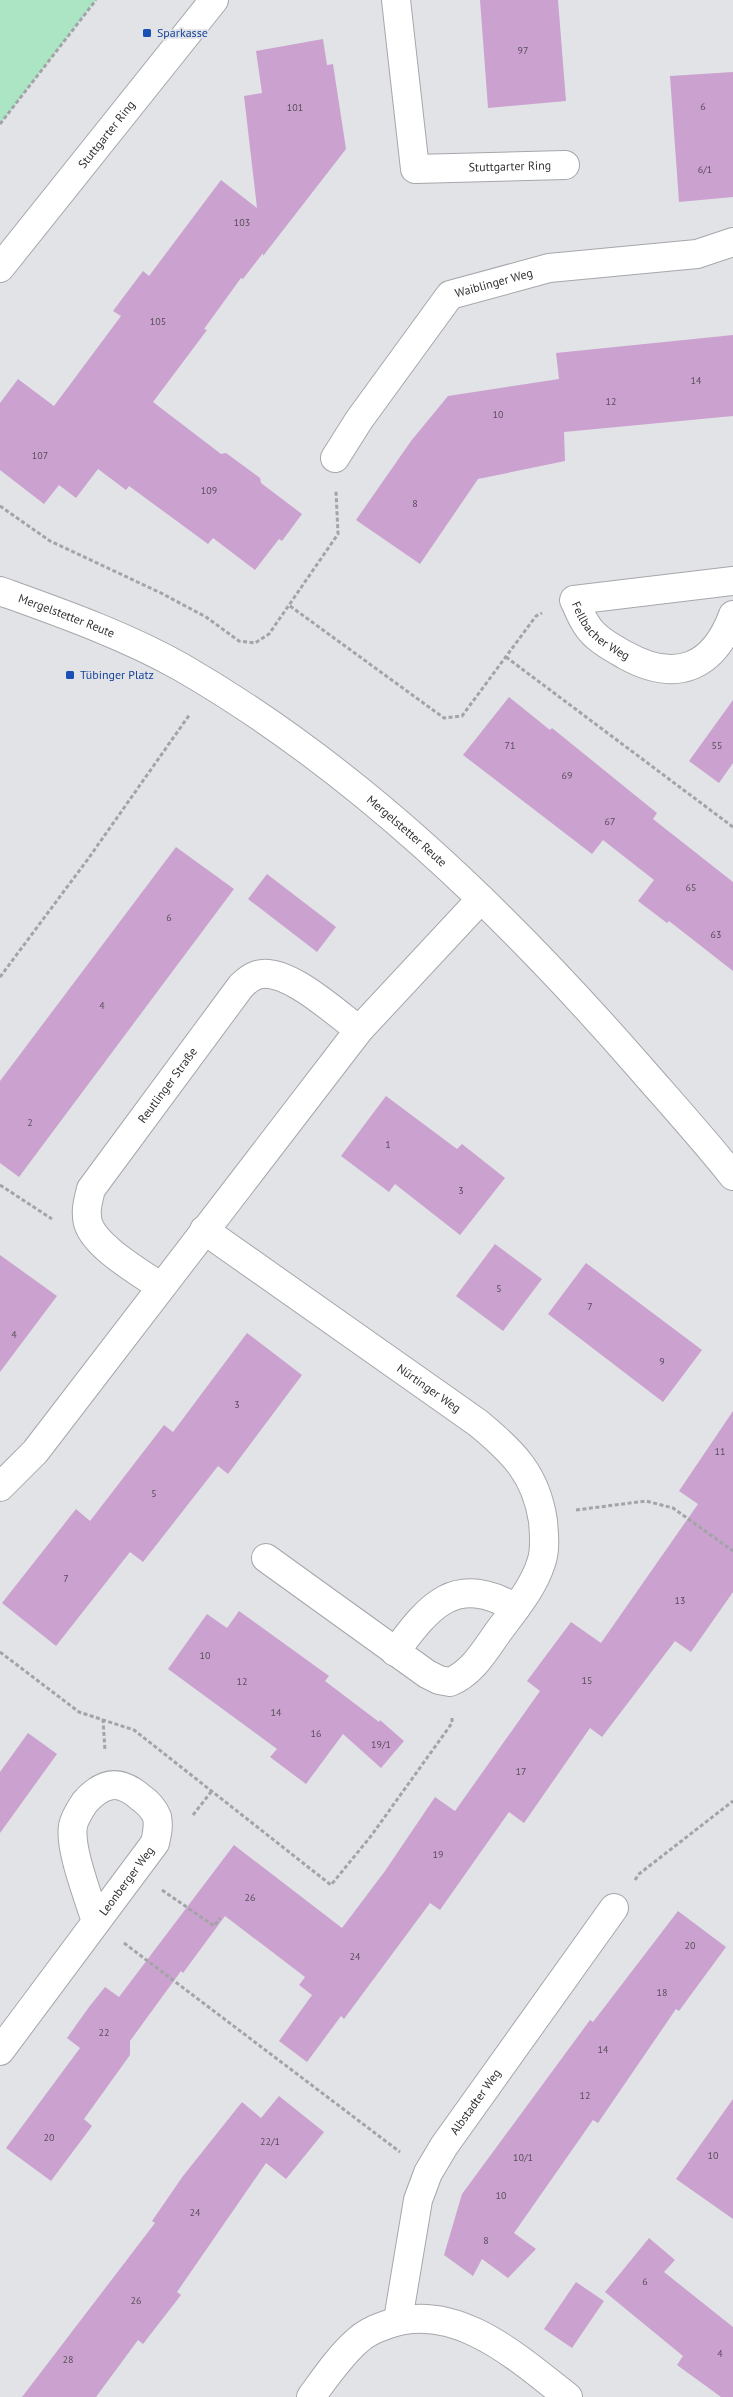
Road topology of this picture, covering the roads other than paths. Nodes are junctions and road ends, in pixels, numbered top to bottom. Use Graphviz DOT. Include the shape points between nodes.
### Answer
graph roads {
  1 [pos="214,0"];
  2 [pos="396,0"];
  3 [pos="565,165"];
  4 [pos="733,242"];
  5 [pos="0,268"];
  6 [pos="335,458"];
  7 [pos="733,581"];
  8 [pos="0,592"];
  9 [pos="733,615"];
  10 [pos="481,899"];
  11 [pos="359,1030"];
  12 [pos="733,1176"];
  13 [pos="204,1230"];
  14 [pos="161,1287"];
  15 [pos="0,1487"];
  16 [pos="266,1558"];
  17 [pos="516,1608"];
  18 [pos="395,1652"];
  19 [pos="614,1908"];
  20 [pos="96,1922"];
  21 [pos="0,2051"];
  22 [pos="398,2320"];
  23 [pos="311,2397"];
  24 [pos="568,2397"];
  1 -- 5 [label="street, Stuttgarter Ring"];
  2 -- 3 [label="street, Stuttgarter Ring" via="415,169"];
  4 -- 6 [label="street, Waiblinger Weg" via="697,254 549,268 450,295"];
  7 -- 9 [label="street, Fellbacher Weg" via="574,600 586,625 608,646 658,668 684,669 707,657 726,634"];
  8 -- 10 [label="street, Mergelstetter Reute" via="97,628 146,650 210,686 260,718 376,805"];
  10 -- 11 [label="street"];
  10 -- 12 [label="street, Mergelstetter Reute" via="586,1006"];
  11 -- 13 [label="street"];
  11 -- 14 [label="street, Reutlinger Straße" via="291,980 257,974 241,986 91,1189 86,1207 88,1225 98,1239"];
  13 -- 14 [label="street"];
  13 -- 17 [label="street, Nürtinger Weg" via="478,1423 503,1443 523,1466 535,1487 545,1536 542,1562"];
  14 -- 15 [label="street" via="35,1452"];
  16 -- 18 [label="street"];
  17 -- 18 [label="street" via="497,1597 476,1592 459,1594 439,1602 422,1616"];
  17 -- 18 [label="street, Nürtinger Weg" via="469,1671 450,1682 427,1674"];
  19 -- 22 [label="street, Albstadter Weg" via="444,2146 428,2174 418,2200"];
  20 -- 20 [label="street, Leonberger Weg" via="154,1843 158,1828 156,1816 147,1802 120,1784 94,1792 82,1806 73,1826 74,1850"];
  20 -- 21 [label="street, Leonberger Weg"];
  22 -- 23 [label="street" via="358,2340 336,2362"];
  22 -- 24 [label="street" via="421,2319 472,2330 501,2346"];
}
